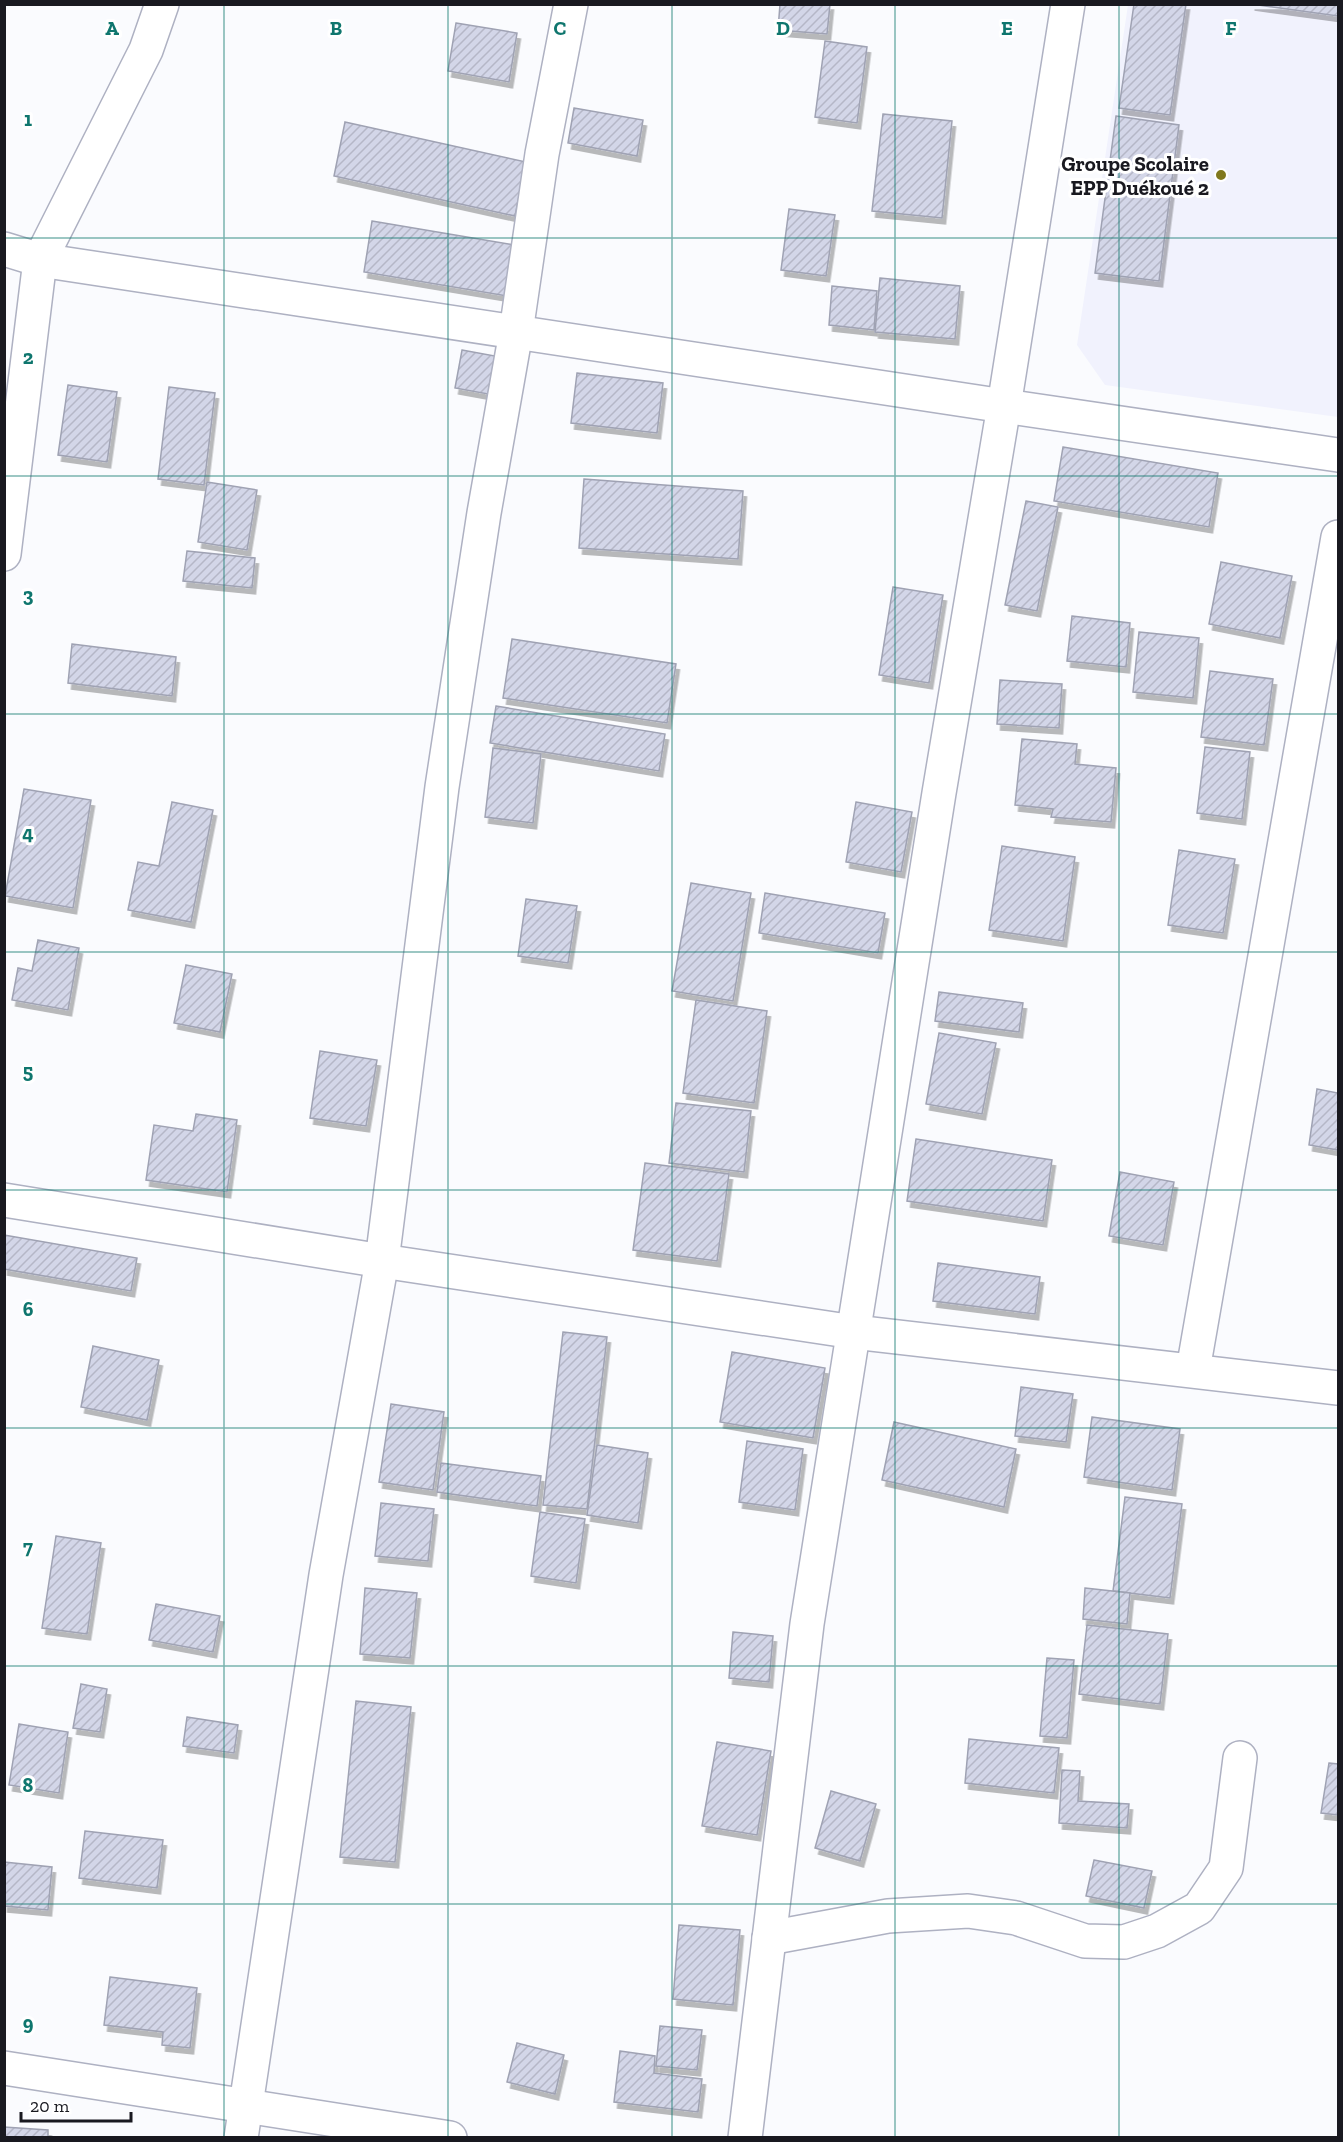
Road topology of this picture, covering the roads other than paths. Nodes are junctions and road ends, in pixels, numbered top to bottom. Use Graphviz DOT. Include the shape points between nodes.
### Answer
graph roads {
  1 [pos="162,4"];
  2 [pos="571,4"];
  3 [pos="1068,4"];
  4 [pos="4,249"];
  5 [pos="40,260"];
  6 [pos="516,332"];
  7 [pos="1004,406"];
  8 [pos="1338,455"];
  9 [pos="1338,537"];
  10 [pos="4,554"];
  11 [pos="4,1200"];
  12 [pos="381,1261"];
  13 [pos="854,1332"];
  14 [pos="1193,1370"];
  15 [pos="1338,1388"];
  16 [pos="1240,1758"];
  17 [pos="768,1938"];
  18 [pos="4,2068"];
  19 [pos="246,2104"];
  20 [pos="241,2138"];
  21 [pos="450,2138"];
  22 [pos="745,2138"];
  1 -- 5 [label="street" via="146,50"];
  2 -- 6 [label="street" via="542,154"];
  3 -- 7 [label="street"];
  4 -- 5 [label="street"];
  5 -- 6 [label="street"];
  5 -- 10 [label="street"];
  6 -- 7 [label="street"];
  6 -- 12 [label="street" via="442,787"];
  7 -- 8 [label="street"];
  7 -- 13 [label="street"];
  9 -- 14 [label="street"];
  11 -- 12 [label="street"];
  12 -- 13 [label="street"];
  12 -- 19 [label="street" via="326,1575"];
  13 -- 14 [label="street"];
  13 -- 17 [label="street" via="807,1624"];
  14 -- 15 [label="street"];
  16 -- 17 [label="street" via="1226,1868 1199,1908 1157,1931 1124,1942 1085,1941 1016,1918 968,1911 888,1916"];
  17 -- 22 [label="street"];
  18 -- 19 [label="street"];
  19 -- 20 [label="street"];
  19 -- 21 [label="street"];
}
